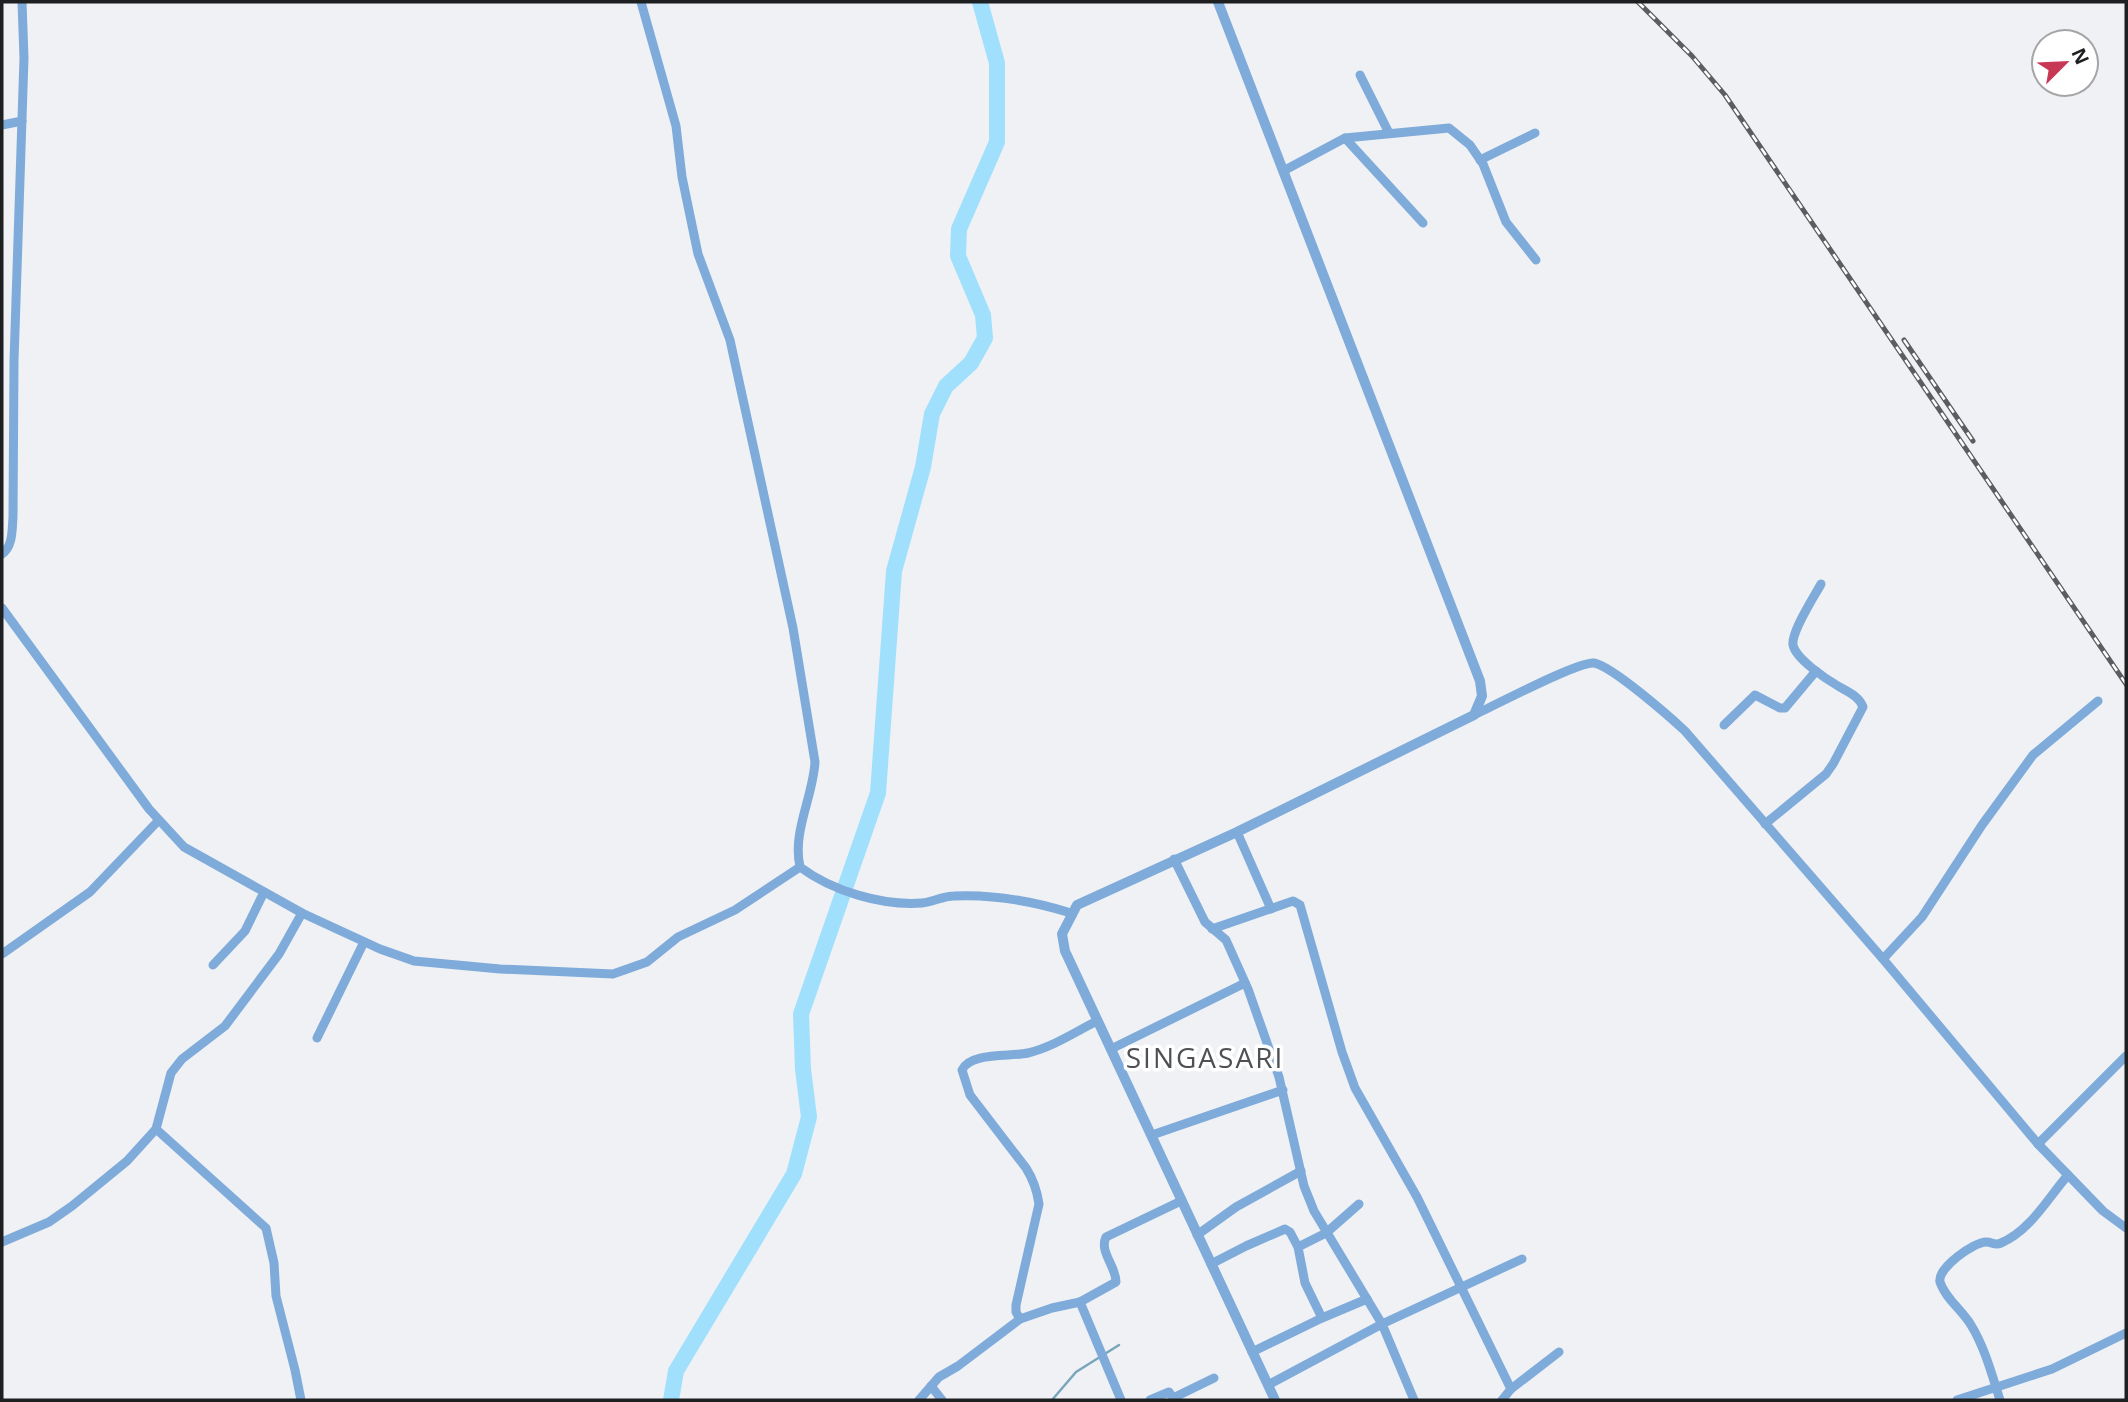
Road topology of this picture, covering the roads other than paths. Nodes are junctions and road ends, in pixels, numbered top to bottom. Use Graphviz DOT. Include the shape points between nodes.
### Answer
graph roads {
  1 [pos="22,2"];
  2 [pos="641,2"];
  3 [pos="1219,2"];
  4 [pos="1360,75"];
  5 [pos="22,121"];
  6 [pos="2,125"];
  7 [pos="1390,133"];
  8 [pos="1535,133"];
  9 [pos="1345,138"];
  10 [pos="1480,160"];
  11 [pos="1284,170"];
  12 [pos="1423,223"];
  13 [pos="1536,260"];
  14 [pos="2,554"];
  15 [pos="1821,584"];
  16 [pos="2,608"];
  17 [pos="1816,671"];
  18 [pos="2098,701"];
  19 [pos="1474,715"];
  20 [pos="1724,725"];
  21 [pos="158,821"];
  22 [pos="1765,824"];
  23 [pos="1237,832"];
  24 [pos="1174,859"];
  25 [pos="800,867"];
  26 [pos="264,892"];
  27 [pos="1271,909"];
  28 [pos="302,913"];
  29 [pos="1071,913"];
  30 [pos="1212,929"];
  31 [pos="365,942"];
  32 [pos="2,954"];
  33 [pos="1883,959"];
  34 [pos="213,965"];
  35 [pos="1245,983"];
  36 [pos="1097,1021"];
  37 [pos="317,1038"];
  38 [pos="1111,1049"];
  39 [pos="2126,1056"];
  40 [pos="1283,1090"];
  41 [pos="156,1129"];
  42 [pos="1152,1135"];
  43 [pos="2038,1144"];
  44 [pos="1301,1171"];
  45 [pos="2068,1175"];
  46 [pos="1181,1201"];
  47 [pos="1359,1204"];
  48 [pos="2126,1228"];
  49 [pos="1326,1233"];
  50 [pos="1197,1235"];
  51 [pos="2,1242"];
  52 [pos="1298,1247"];
  53 [pos="1522,1259"];
  54 [pos="1210,1264"];
  55 [pos="1461,1288"];
  56 [pos="1367,1299"];
  57 [pos="1080,1302"];
  58 [pos="1322,1318"];
  59 [pos="1020,1319"];
  60 [pos="1382,1324"];
  61 [pos="2126,1333"];
  62 [pos="1252,1352"];
  63 [pos="1559,1352"];
  64 [pos="1214,1378"];
  65 [pos="1268,1385"];
  66 [pos="931,1386"];
  67 [pos="1996,1386"];
  68 [pos="1511,1389"];
  69 [pos="1174,1399"];
  70 [pos="301,1400"];
  71 [pos="919,1400"];
  72 [pos="942,1400"];
  73 [pos="1121,1400"];
  74 [pos="1150,1400"];
  75 [pos="1275,1400"];
  76 [pos="1414,1400"];
  77 [pos="1502,1400"];
  78 [pos="1957,1400"];
  79 [pos="2000,1400"];
  1 -- 5 [label="street"];
  2 -- 25 [label="street" via="676,126 681,177 698,254 730,340 793,628 815,762 800,832"];
  3 -- 11 [label="street"];
  4 -- 7 [label="street"];
  5 -- 6 [label="street"];
  5 -- 14 [label="street" via="13,517 10,543"];
  7 -- 9 [label="street"];
  7 -- 10 [label="street" via="1449,128 1471,145"];
  8 -- 10 [label="street"];
  9 -- 11 [label="street"];
  9 -- 12 [label="street"];
  10 -- 13 [label="street" via="1506,222"];
  11 -- 19 [label="street" via="1480,681 1482,696"];
  15 -- 17 [label="street" via="1793,641 1796,651"];
  16 -- 21 [label="street"];
  17 -- 20 [label="street" via="1785,708 1755,695"];
  17 -- 22 [label="street" via="1856,696 1863,707 1826,774"];
  18 -- 33 [label="street" via="2033,755 1922,918"];
  19 -- 22 [label="street" via="1588,663 1597,664 1663,710"];
  19 -- 23 [label="street"];
  21 -- 26 [label="street" via="184,847"];
  21 -- 32 [label="street" via="90,892"];
  22 -- 33 [label="street"];
  23 -- 24 [label="street"];
  23 -- 27 [label="street"];
  24 -- 29 [label="street" via="1077,905"];
  24 -- 30 [label="street" via="1197,910"];
  25 -- 29 [label="street" via="825,883 869,897 908,903 951,895 1046,905"];
  25 -- 31 [label="street" via="736,911 678,937 647,962 613,974 414,961"];
  26 -- 28 [label="street"];
  26 -- 34 [label="street" via="245,931"];
  27 -- 30 [label="street"];
  27 -- 55 [label="street" via="1293,901 1300,905 1355,1088 1417,1197"];
  28 -- 31 [label="street"];
  28 -- 41 [label="street" via="279,954 225,1026 171,1073"];
  29 -- 36 [label="street" via="1061,942"];
  30 -- 35 [label="street" via="1226,940"];
  31 -- 37 [label="street"];
  33 -- 43 [label="street"];
  35 -- 38 [label="street"];
  35 -- 40 [label="street"];
  36 -- 38 [label="street"];
  36 -- 59 [label="street" via="1053,1044 1027,1053 980,1058 962,1070 970,1095 1026,1168 1038,1194 1016,1305"];
  38 -- 42 [label="street"];
  39 -- 43 [label="street"];
  40 -- 42 [label="street"];
  40 -- 44 [label="street"];
  41 -- 51 [label="street" via="127,1161 72,1206 49,1222"];
  41 -- 70 [label="street" via="266,1228 278,1308"];
  42 -- 46 [label="street"];
  43 -- 45 [label="street"];
  44 -- 49 [label="street"];
  44 -- 50 [label="street"];
  45 -- 48 [label="street"];
  45 -- 67 [label="street" via="2020,1233 1997,1245 1986,1242 1971,1248 1941,1272 1940,1282 1975,1332"];
  46 -- 50 [label="street"];
  46 -- 57 [label="street" via="1106,1237 1104,1248 1116,1282"];
  47 -- 49 [label="street"];
  49 -- 52 [label="street"];
  49 -- 56 [label="street"];
  50 -- 54 [label="street"];
  52 -- 54 [label="street" via="1284,1229"];
  52 -- 58 [label="street" via="1305,1283"];
  53 -- 55 [label="street"];
  54 -- 62 [label="street"];
  55 -- 60 [label="street"];
  55 -- 68 [label="street"];
  56 -- 58 [label="street"];
  56 -- 60 [label="street"];
  57 -- 59 [label="street"];
  57 -- 73 [label="street"];
  58 -- 62 [label="street"];
  59 -- 66 [label="street"];
  60 -- 65 [label="street"];
  60 -- 76 [label="street"];
  61 -- 67 [label="street" via="2053,1369"];
  62 -- 65 [label="street"];
  63 -- 68 [label="street"];
  64 -- 69 [label="street"];
  65 -- 75 [label="street"];
  66 -- 71 [label="street"];
  66 -- 72 [label="street"];
  67 -- 78 [label="street"];
  67 -- 79 [label="street"];
  68 -- 77 [label="street"];
  69 -- 74 [label="street" via="1166,1393"];
}
